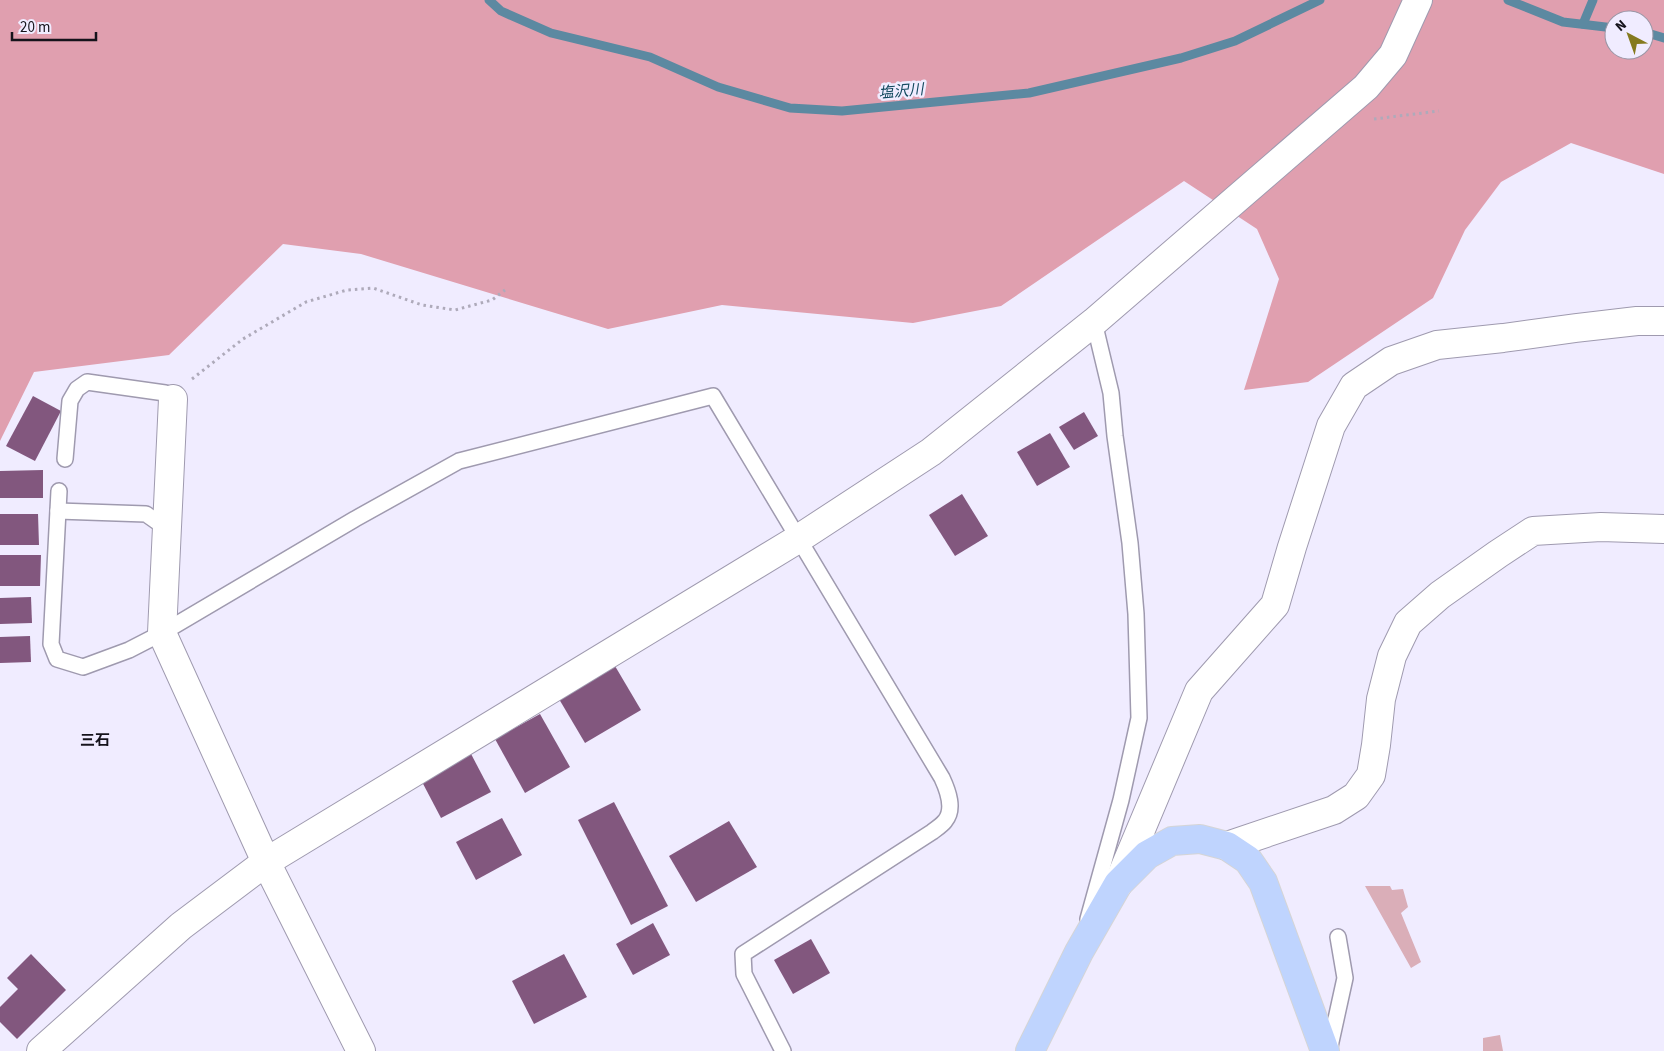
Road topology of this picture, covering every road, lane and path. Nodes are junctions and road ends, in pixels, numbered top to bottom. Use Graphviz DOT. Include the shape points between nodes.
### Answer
graph roads {
  1 [pos="1418,0"];
  2 [pos="505,290"];
  3 [pos="1664,321"];
  4 [pos="1094,322"];
  5 [pos="173,399"];
  6 [pos="65,458"];
  7 [pos="58,491"];
  8 [pos="58,511"];
  9 [pos="166,528"];
  10 [pos="1664,529"];
  11 [pos="798,539"];
  12 [pos="162,634"];
  13 [pos="1227,846"];
  14 [pos="266,862"];
  15 [pos="1118,884"];
  16 [pos="1338,937"];
  17 [pos="1079,952"];
  18 [pos="41,1051"];
  19 [pos="361,1051"];
  20 [pos="783,1051"];
  21 [pos="1030,1051"];
  22 [pos="1325,1051"];
  23 [pos="1329,1051"];
  1 -- 4 [label="street" via="1393,55 1366,87"];
  2 -- 5 [label="path" via="492,300 455,310 422,305 374,288 347,290 306,302 243,339 191,379"];
  3 -- 15 [label="street" via="1637,321 1437,345 1391,361 1354,386 1331,426 1275,605 1200,691"];
  4 -- 11 [label="street" via="931,452"];
  4 -- 17 [label="lane" via="1111,393 1130,544 1140,718"];
  5 -- 6 [label="lane" via="165,393 87,382 76,389 70,401"];
  5 -- 9 [label="street"];
  7 -- 8 [label="lane"];
  8 -- 9 [label="lane" via="146,514"];
  8 -- 12 [label="lane" via="51,644 56,659 82,667"];
  9 -- 12 [label="street"];
  10 -- 13 [label="street" via="1601,527 1533,531 1448,590 1408,623 1392,656 1381,699 1371,775 1356,796 1334,810"];
  11 -- 12 [label="lane" via="714,396 459,461"];
  11 -- 14 [label="street"];
  11 -- 20 [label="lane" via="942,778 951,806 946,820 932,832 743,954 744,974"];
  12 -- 14 [label="street"];
  13 -- 15 [label="highway" via="1200,839 1172,841 1147,855"];
  13 -- 22 [label="highway" via="1248,860 1263,882"];
  14 -- 18 [label="street" via="181,926"];
  14 -- 19 [label="street"];
  15 -- 17 [label="highway"];
  16 -- 23 [label="lane" via="1346,978"];
  17 -- 21 [label="highway"];
}
